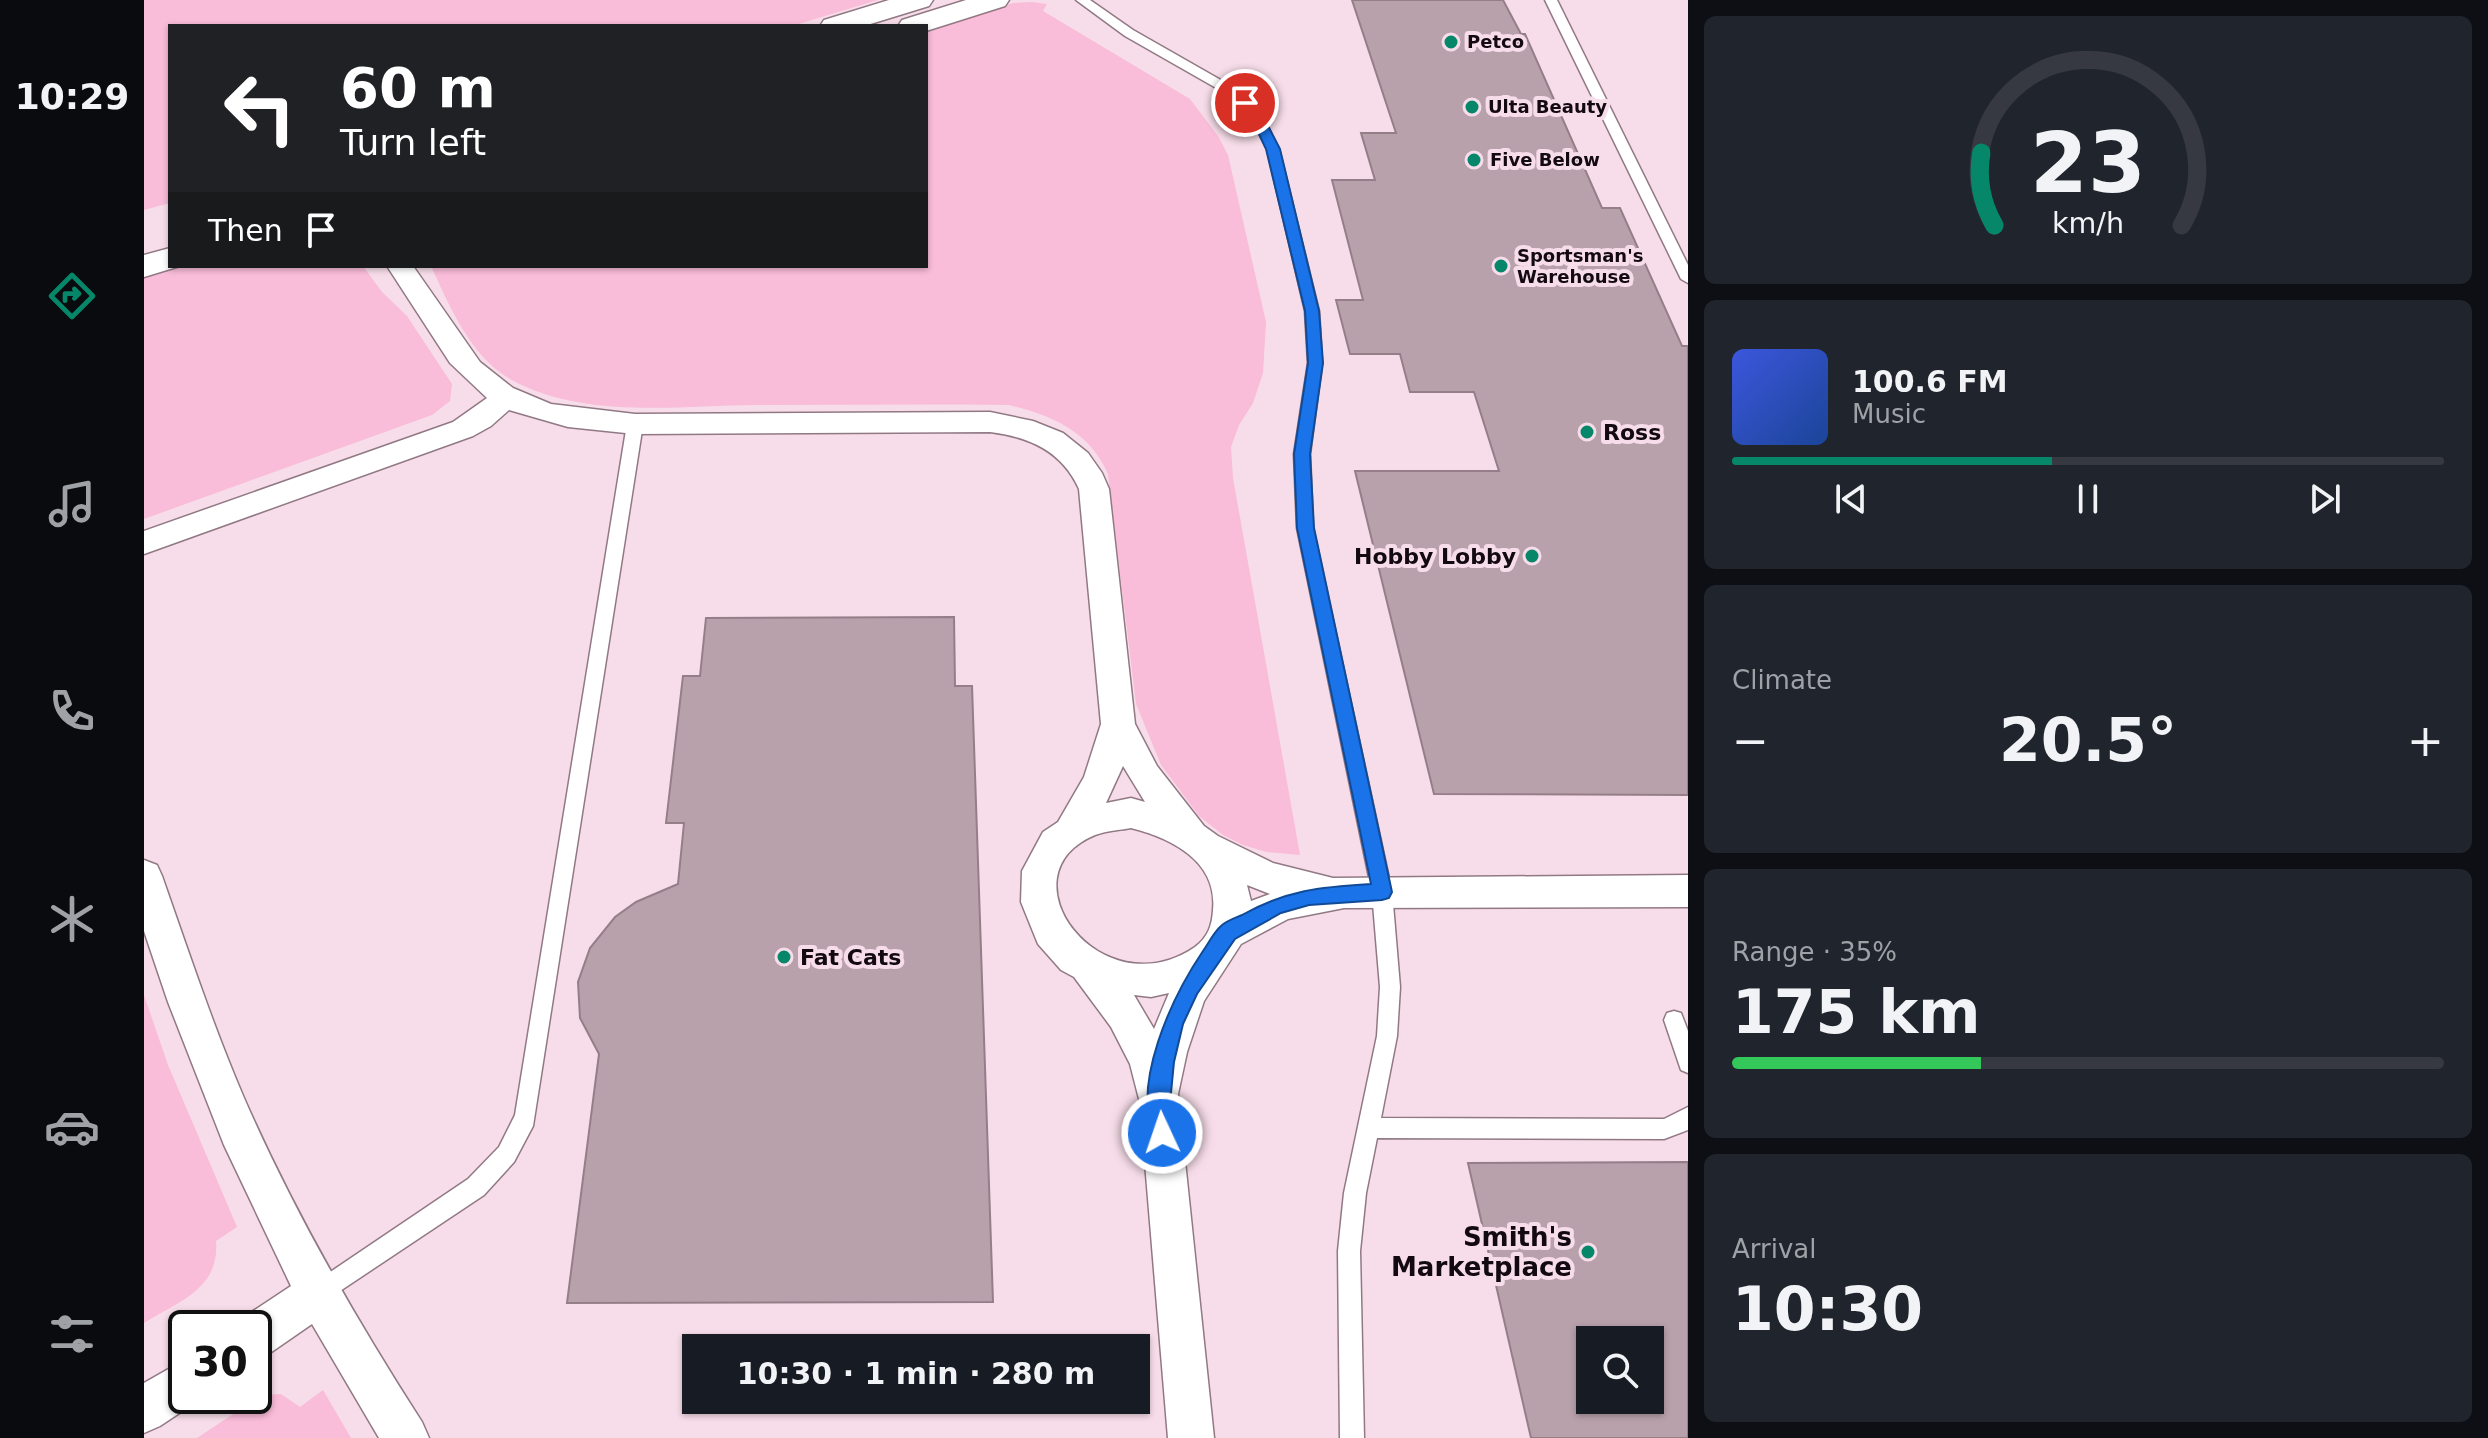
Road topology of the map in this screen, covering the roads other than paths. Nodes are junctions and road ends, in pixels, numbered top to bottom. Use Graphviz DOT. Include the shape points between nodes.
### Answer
graph roads {
  1 [pos="919,0"];
  2 [pos="995,0"];
  3 [pos="1082,0"];
  4 [pos="1551,0"];
  5 [pos="841,24"];
  6 [pos="918,24"];
  7 [pos="168,230"];
  8 [pos="144,237"];
  9 [pos="168,259"];
  10 [pos="144,267"];
  11 [pos="401,268"];
  12 [pos="1688,279"];
  13 [pos="507,396"];
  14 [pos="635,424"];
  15 [pos="144,543"];
  16 [pos="1118,724"];
  17 [pos="1073,828"];
  18 [pos="1200,840"];
  19 [pos="144,876"];
  20 [pos="1688,891"];
  21 [pos="1344,892"];
  22 [pos="1382,892"];
  23 [pos="1219,944"];
  24 [pos="1089,968"];
  25 [pos="1674,1020"];
  26 [pos="1688,1063"];
  27 [pos="1160,1103"];
  28 [pos="1688,1117"];
  29 [pos="1368,1128"];
  30 [pos="319,1293"];
  31 [pos="272,1325"];
  32 [pos="168,1394"];
  33 [pos="144,1410"];
  34 [pos="406,1438"];
  35 [pos="1191,1438"];
  36 [pos="1352,1438"];
  1 -- 5 [label="main road"];
  2 -- 6 [label="main road"];
  3 -- 22 [label="lane" via="1229,90 1258,118 1273,149 1315,337 1302,454 1305,528"];
  4 -- 12 [label="lane"];
  7 -- 8 [label="main road"];
  9 -- 10 [label="main road"];
  11 -- 13 [label="street" via="470,368"];
  13 -- 14 [label="street" via="555,415"];
  13 -- 15 [label="street" via="463,429"];
  14 -- 16 [label="street" via="990,422 1051,438 1080,461 1094,489"];
  14 -- 30 [label="lane" via="521,1132 497,1169 476,1187"];
  16 -- 17 [label="street" via="1101,780"];
  16 -- 18 [label="street" via="1145,776"];
  17 -- 18 [label="street" via="1131,813 1162,819"];
  17 -- 24 [label="street" via="1044,858 1036,897 1052,937"];
  18 -- 21 [label="street" via="1266,877"];
  18 -- 23 [label="street" via="1227,874 1232,889 1232,919"];
  19 -- 30 [label="street" via="203,1045"];
  20 -- 22 [label="street"];
  21 -- 22 [label="street"];
  21 -- 23 [label="street" via="1276,906"];
  22 -- 29 [label="lane" via="1390,987 1385,1049"];
  23 -- 24 [label="street" via="1186,973 1154,980 1121,979"];
  23 -- 27 [label="street" via="1173,1023"];
  24 -- 27 [label="street" via="1135,1028 1147,1051"];
  25 -- 26 [label="lane"];
  27 -- 35 [label="street"];
  28 -- 29 [label="lane" via="1664,1129"];
  29 -- 36 [label="lane" via="1349,1251"];
  30 -- 31 [label="street"];
  30 -- 34 [label="street"];
  32 -- 33 [label="street"];
}
